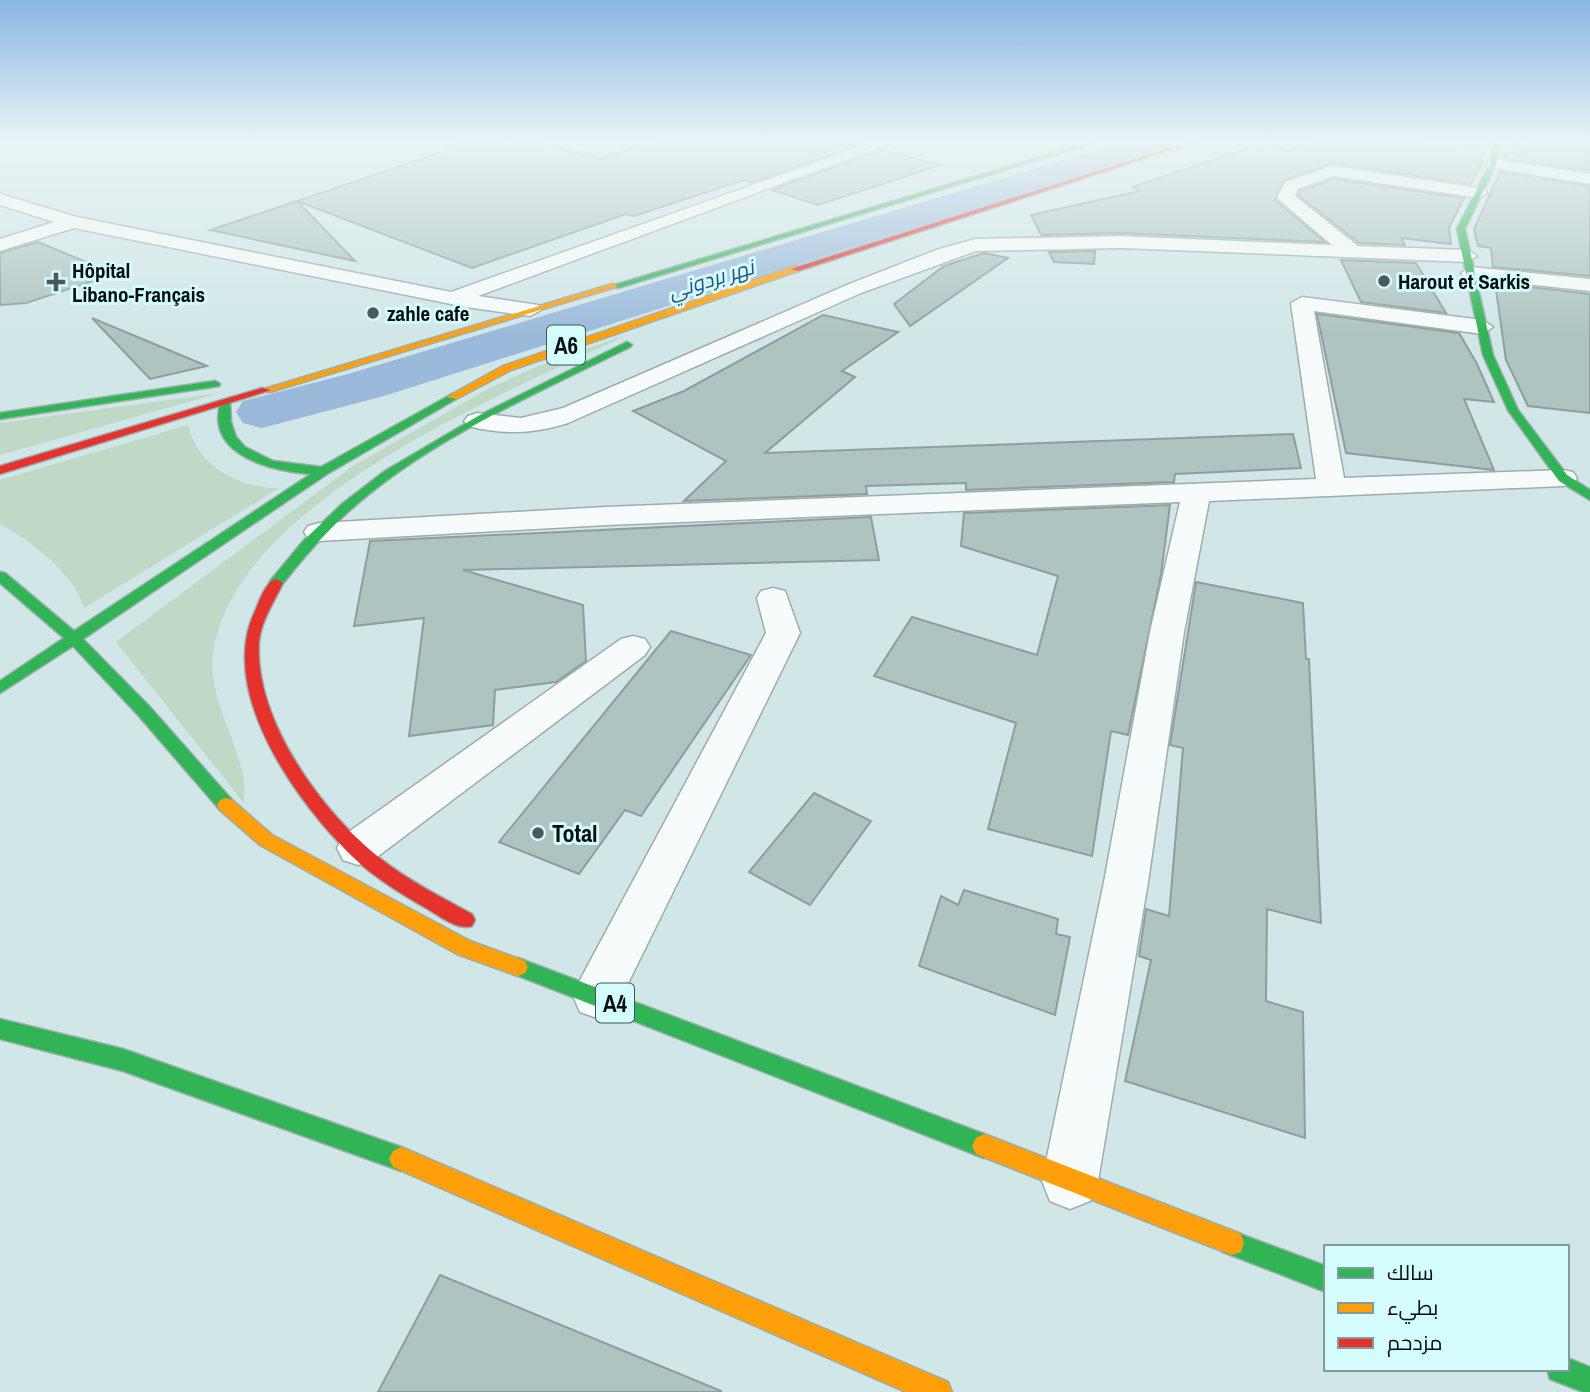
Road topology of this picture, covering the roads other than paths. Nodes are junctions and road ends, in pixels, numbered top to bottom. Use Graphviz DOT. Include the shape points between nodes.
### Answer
graph roads {
  1 [pos="22,206"];
  2 [pos="712,206"];
  3 [pos="880,206"];
  4 [pos="993,206"];
  5 [pos="1298,206"];
  6 [pos="1473,206"];
  7 [pos="73,222"];
  8 [pos="0,245"];
  9 [pos="1353,251"];
  10 [pos="1469,264"];
  11 [pos="768,278"];
  12 [pos="1590,285"];
  13 [pos="461,299"];
  14 [pos="530,310"];
  15 [pos="476,326"];
  16 [pos="1482,327"];
  17 [pos="427,341"];
  18 [pos="225,403"];
  19 [pos="0,416"];
  20 [pos="477,421"];
  21 [pos="0,470"];
  22 [pos="323,471"];
  23 [pos="1563,478"];
  24 [pos="1331,488"];
  25 [pos="1196,494"];
  26 [pos="1590,496"];
  27 [pos="319,532"];
  28 [pos="0,576"];
  29 [pos="773,598"];
  30 [pos="74,639"];
  31 [pos="633,647"];
  32 [pos="0,688"];
  33 [pos="358,848"];
  34 [pos="479,928"];
  35 [pos="501,942"];
  36 [pos="558,981"];
  37 [pos="597,996"];
  38 [pos="0,1029"];
  39 [pos="1070,1181"];
  40 [pos="1324,1278"];
  41 [pos="1565,1371"];
  42 [pos="1590,1381"];
  43 [pos="938,1392"];
  1 -- 7 [label="street"];
  2 -- 13 [label="street"];
  3 -- 14 [label="main road, A6"];
  4 -- 11 [label="main road, A6"];
  5 -- 9 [label="street" via="1315,217 1334,240"];
  6 -- 10 [label="main road" via="1461,229"];
  7 -- 8 [label="street"];
  7 -- 13 [label="street"];
  9 -- 10 [label="street"];
  9 -- 20 [label="street" via="1121,242 975,245 854,289 542,424 512,428"];
  10 -- 12 [label="street"];
  10 -- 16 [label="main road"];
  11 -- 20 [label="main road"];
  11 -- 22 [label="main road, A6" via="507,368"];
  13 -- 14 [label="street"];
  13 -- 15 [label="street"];
  14 -- 15 [label="main road, A6"];
  15 -- 17 [label="main road, A6"];
  16 -- 23 [label="main road" via="1488,355 1513,410"];
  16 -- 24 [label="street" via="1302,303"];
  17 -- 18 [label="main road, A6"];
  17 -- 19 [label="main road" via="241,380"];
  18 -- 21 [label="main road, A6"];
  18 -- 22 [label="main road" via="220,417 225,435 248,455 282,469"];
  20 -- 27 [label="main road" via="368,490"];
  22 -- 30 [label="main road, A6"];
  23 -- 24 [label="street"];
  23 -- 26 [label="main road"];
  24 -- 25 [label="street"];
  25 -- 27 [label="street" via="606,516"];
  25 -- 39 [label="street" via="1167,632"];
  27 -- 33 [label="main road" via="274,588 254,628 251,657 265,718 282,749 331,820"];
  28 -- 30 [label="main road, A4"];
  29 -- 37 [label="street" via="783,634"];
  30 -- 32 [label="main road, A6"];
  30 -- 36 [label="main road, A4" via="228,808 266,840 464,948"];
  31 -- 33 [label="street"];
  33 -- 34 [label="main road" via="373,864"];
  35 -- 36 [label="main road"];
  36 -- 37 [label="main road, A4"];
  37 -- 39 [label="main road, A4"];
  38 -- 43 [label="main road" via="123,1060 379,1150"];
  39 -- 40 [label="main road, A4"];
  41 -- 42 [label="main road"];
}
